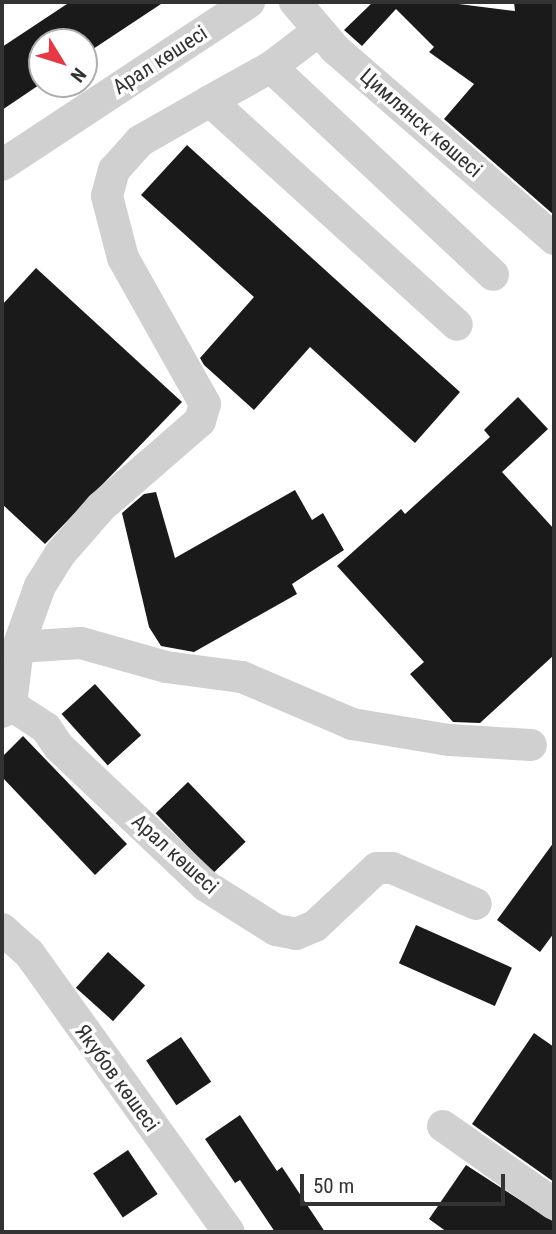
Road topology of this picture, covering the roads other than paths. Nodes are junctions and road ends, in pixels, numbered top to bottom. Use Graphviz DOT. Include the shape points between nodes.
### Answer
graph roads {
  1 [pos="249,2"];
  2 [pos="295,2"];
  3 [pos="317,32"];
  4 [pos="271,67"];
  5 [pos="210,100"];
  6 [pos="2,165"];
  7 [pos="554,239"];
  8 [pos="493,275"];
  9 [pos="457,325"];
  10 [pos="18,646"];
  11 [pos="7,709"];
  12 [pos="531,746"];
  13 [pos="476,904"];
  14 [pos="2,929"];
  15 [pos="443,1126"];
  16 [pos="554,1204"];
  17 [pos="229,1232"];
  1 -- 6 [label="street, Арал көшесі"];
  2 -- 3 [label="street, Цимлянск көшесі"];
  3 -- 4 [label="street"];
  3 -- 7 [label="street, Цимлянск көшесі"];
  4 -- 5 [label="street"];
  4 -- 8 [label="street"];
  5 -- 9 [label="street"];
  5 -- 10 [label="street" via="140,141 114,170 107,196 123,258 205,404 200,421 101,506 60,554 40,586"];
  10 -- 11 [label="street"];
  10 -- 12 [label="street" via="81,643 166,667 242,677 352,724 449,740"];
  11 -- 13 [label="street, Арал көшесі" via="46,728 59,747 206,886 276,930 296,934 315,926 377,868 392,868"];
  14 -- 17 [label="street, Якубов көшесі" via="29,953"];
  15 -- 16 [label="street"];
}
